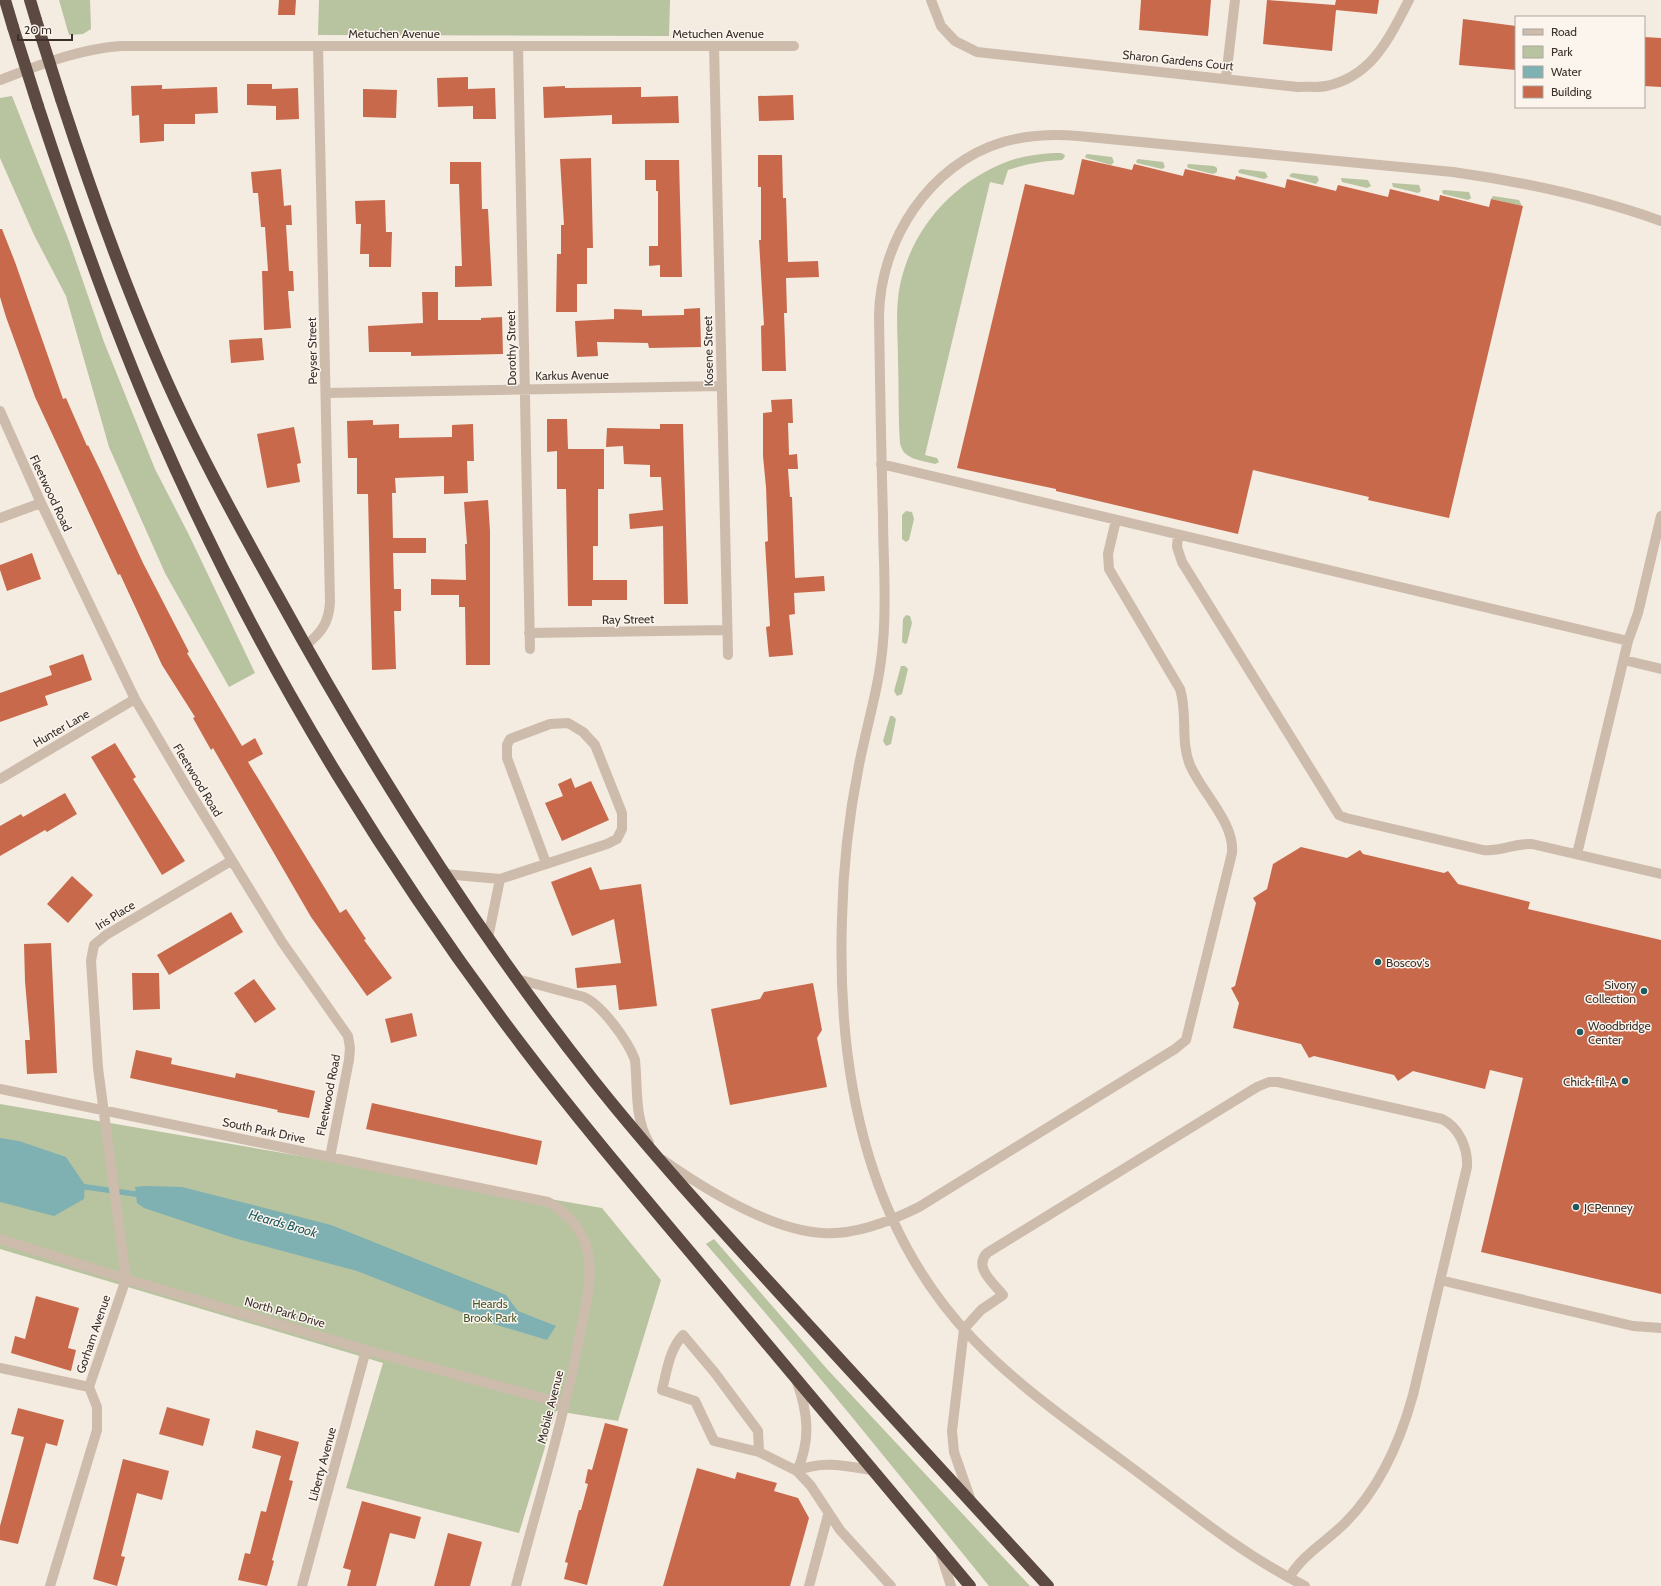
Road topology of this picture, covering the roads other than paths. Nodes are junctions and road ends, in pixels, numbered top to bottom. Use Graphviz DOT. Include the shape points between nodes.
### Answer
graph roads {
  1 [pos="6,0"];
  2 [pos="30,0"];
  3 [pos="931,0"];
  4 [pos="1235,0"];
  5 [pos="1409,0"];
  6 [pos="318,46"];
  7 [pos="518,46"];
  8 [pos="714,46"];
  9 [pos="794,46"];
  10 [pos="1226,78"];
  11 [pos="0,80"];
  12 [pos="1661,221"];
  13 [pos="722,386"];
  14 [pos="524,389"];
  15 [pos="326,393"];
  16 [pos="0,411"];
  17 [pos="882,464"];
  18 [pos="41,504"];
  19 [pos="1661,516"];
  20 [pos="0,518"];
  21 [pos="1116,520"];
  22 [pos="1178,535"];
  23 [pos="727,630"];
  24 [pos="529,633"];
  25 [pos="1628,641"];
  26 [pos="305,646"];
  27 [pos="530,649"];
  28 [pos="728,655"];
  29 [pos="1624,660"];
  30 [pos="1661,669"];
  31 [pos="135,699"];
  32 [pos="0,779"];
  33 [pos="1577,854"];
  34 [pos="231,861"];
  35 [pos="546,863"];
  36 [pos="444,874"];
  37 [pos="1661,874"];
  38 [pos="500,878"];
  39 [pos="488,938"];
  40 [pos="517,979"];
  41 [pos="0,1089"];
  42 [pos="104,1109"];
  43 [pos="657,1155"];
  44 [pos="330,1157"];
  45 [pos="892,1218"];
  46 [pos="580,1233"];
  47 [pos="0,1239"];
  48 [pos="126,1279"];
  49 [pos="1440,1280"];
  50 [pos="1661,1328"];
  51 [pos="964,1329"];
  52 [pos="366,1350"];
  53 [pos="0,1368"];
  54 [pos="794,1376"];
  55 [pos="89,1387"];
  56 [pos="565,1404"];
  57 [pos="759,1452"];
  58 [pos="872,1470"];
  59 [pos="797,1471"];
  60 [pos="971,1502"];
  61 [pos="828,1515"];
  62 [pos="938,1547"];
  63 [pos="1289,1578"];
  64 [pos="50,1586"];
  65 [pos="302,1586"];
  66 [pos="516,1586"];
  67 [pos="809,1586"];
  68 [pos="891,1586"];
  69 [pos="951,1586"];
  70 [pos="970,1586"];
  71 [pos="1048,1586"];
  72 [pos="1305,1586"];
  1 -- 54 [label="highway, bridge" via="38,106 105,299 184,487 273,663 335,770 442,935 523,1046 604,1150"];
  2 -- 26 [label="highway, bridge" via="108,235 156,356 212,476"];
  3 -- 10 [label="street, Sharon Gardens Court" via="941,26 954,41 977,52"];
  4 -- 10 [label="street"];
  5 -- 10 [label="street, Sharon Gardens Court" via="1388,41 1371,62 1348,77 1326,86 1298,87"];
  6 -- 7 [label="street, Metuchen Avenue"];
  6 -- 11 [label="street, Metuchen Avenue" via="104,48 70,55"];
  6 -- 15 [label="street, Peyser Street"];
  7 -- 8 [label="street, Metuchen Avenue"];
  7 -- 14 [label="street, Dorothy Street"];
  8 -- 9 [label="street, Metuchen Avenue"];
  8 -- 13 [label="street, Kosene Street"];
  12 -- 17 [label="street" via="1543,187 1438,170 1066,135 1034,136 1002,143 964,162 936,183 914,208 891,252 883,276 879,303"];
  13 -- 14 [label="street, Karkus Avenue"];
  13 -- 23 [label="street, Kosene Street"];
  14 -- 15 [label="street, Karkus Avenue"];
  14 -- 24 [label="street, Dorothy Street"];
  15 -- 26 [label="street, Peyser Street" via="329,613 322,630"];
  16 -- 18 [label="street, Fleetwood Road"];
  17 -- 21 [label="street"];
  17 -- 45 [label="street" via="884,639 850,822 842,948 844,1024 850,1077 871,1164"];
  18 -- 20 [label="street"];
  18 -- 31 [label="street, Fleetwood Road"];
  19 -- 25 [label="street" via="1638,613"];
  21 -- 22 [label="street"];
  21 -- 45 [label="street" via="1108,554 1109,569 1180,690 1184,706 1184,741 1187,757 1232,841 1232,853 1188,1036 1184,1043 1175,1049 977,1171 920,1206"];
  22 -- 25 [label="street"];
  22 -- 33 [label="street" via="1177,547 1182,562 1339,815 1483,850 1494,851 1532,844"];
  23 -- 24 [label="street, Ray Street"];
  23 -- 28 [label="street, Kosene Street"];
  24 -- 27 [label="street, Dorothy Street"];
  25 -- 29 [label="street"];
  26 -- 36 [label="highway" via="372,760"];
  29 -- 30 [label="street"];
  29 -- 33 [label="street"];
  31 -- 32 [label="street, Hunter Lane"];
  31 -- 34 [label="street, Fleetwood Road"];
  33 -- 37 [label="street"];
  34 -- 42 [label="street, Iris Place" via="106,935 94,945 91,961 98,1068"];
  34 -- 44 [label="street, Fleetwood Road" via="282,942 348,1036 349,1060"];
  35 -- 35 [label="street" via="607,844 617,839 622,829 622,813 595,745 583,732 568,722 550,724 510,739 507,745 507,758"];
  35 -- 38 [label="street"];
  36 -- 38 [label="street"];
  36 -- 39 [label="highway"];
  38 -- 39 [label="street"];
  39 -- 40 [label="highway"];
  40 -- 43 [label="highway" via="594,1081"];
  40 -- 43 [label="street" via="584,997 594,1001 602,1010 632,1052 642,1130"];
  41 -- 42 [label="street, South Park Drive"];
  42 -- 44 [label="street, South Park Drive"];
  42 -- 48 [label="street, Gorham Avenue"];
  43 -- 45 [label="street" via="713,1192 767,1219 799,1230 846,1232"];
  43 -- 60 [label="highway" via="729,1238"];
  44 -- 46 [label="street, South Park Drive" via="548,1202 560,1208"];
  45 -- 51 [label="street" via="922,1272"];
  46 -- 56 [label="street, Mobile Avenue" via="588,1252 590,1277"];
  47 -- 48 [label="street, North Park Drive"];
  48 -- 52 [label="street, North Park Drive"];
  48 -- 55 [label="street, Gorham Avenue"];
  49 -- 50 [label="street" via="1633,1326"];
  49 -- 51 [label="street" via="1467,1167 1466,1148 1452,1126 1438,1118 1273,1081 1257,1087 987,1253 982,1260 982,1268 1004,1295 981,1310"];
  49 -- 63 [label="street" via="1410,1407 1394,1452 1371,1492 1354,1514 1306,1556"];
  51 -- 60 [label="street" via="952,1431 956,1458"];
  51 -- 63 [label="street" via="994,1360 1042,1400 1247,1553"];
  52 -- 56 [label="street, North Park Drive"];
  52 -- 65 [label="street, Liberty Avenue"];
  53 -- 55 [label="street"];
  54 -- 58 [label="highway"];
  54 -- 59 [label="street" via="806,1412 807,1426 805,1452"];
  55 -- 64 [label="street, Gorham Avenue" via="97,1407 97,1430"];
  56 -- 66 [label="street, Mobile Avenue"];
  57 -- 57 [label="street" via="714,1441 695,1401 662,1390 675,1344 683,1336 715,1373 758,1431"];
  57 -- 59 [label="street"];
  58 -- 59 [label="street" via="826,1464"];
  58 -- 62 [label="highway"];
  59 -- 61 [label="street" via="811,1486"];
  60 -- 71 [label="highway"];
  61 -- 67 [label="street"];
  61 -- 68 [label="street"];
  62 -- 69 [label="street"];
  62 -- 70 [label="highway"];
  63 -- 72 [label="street"];
}
